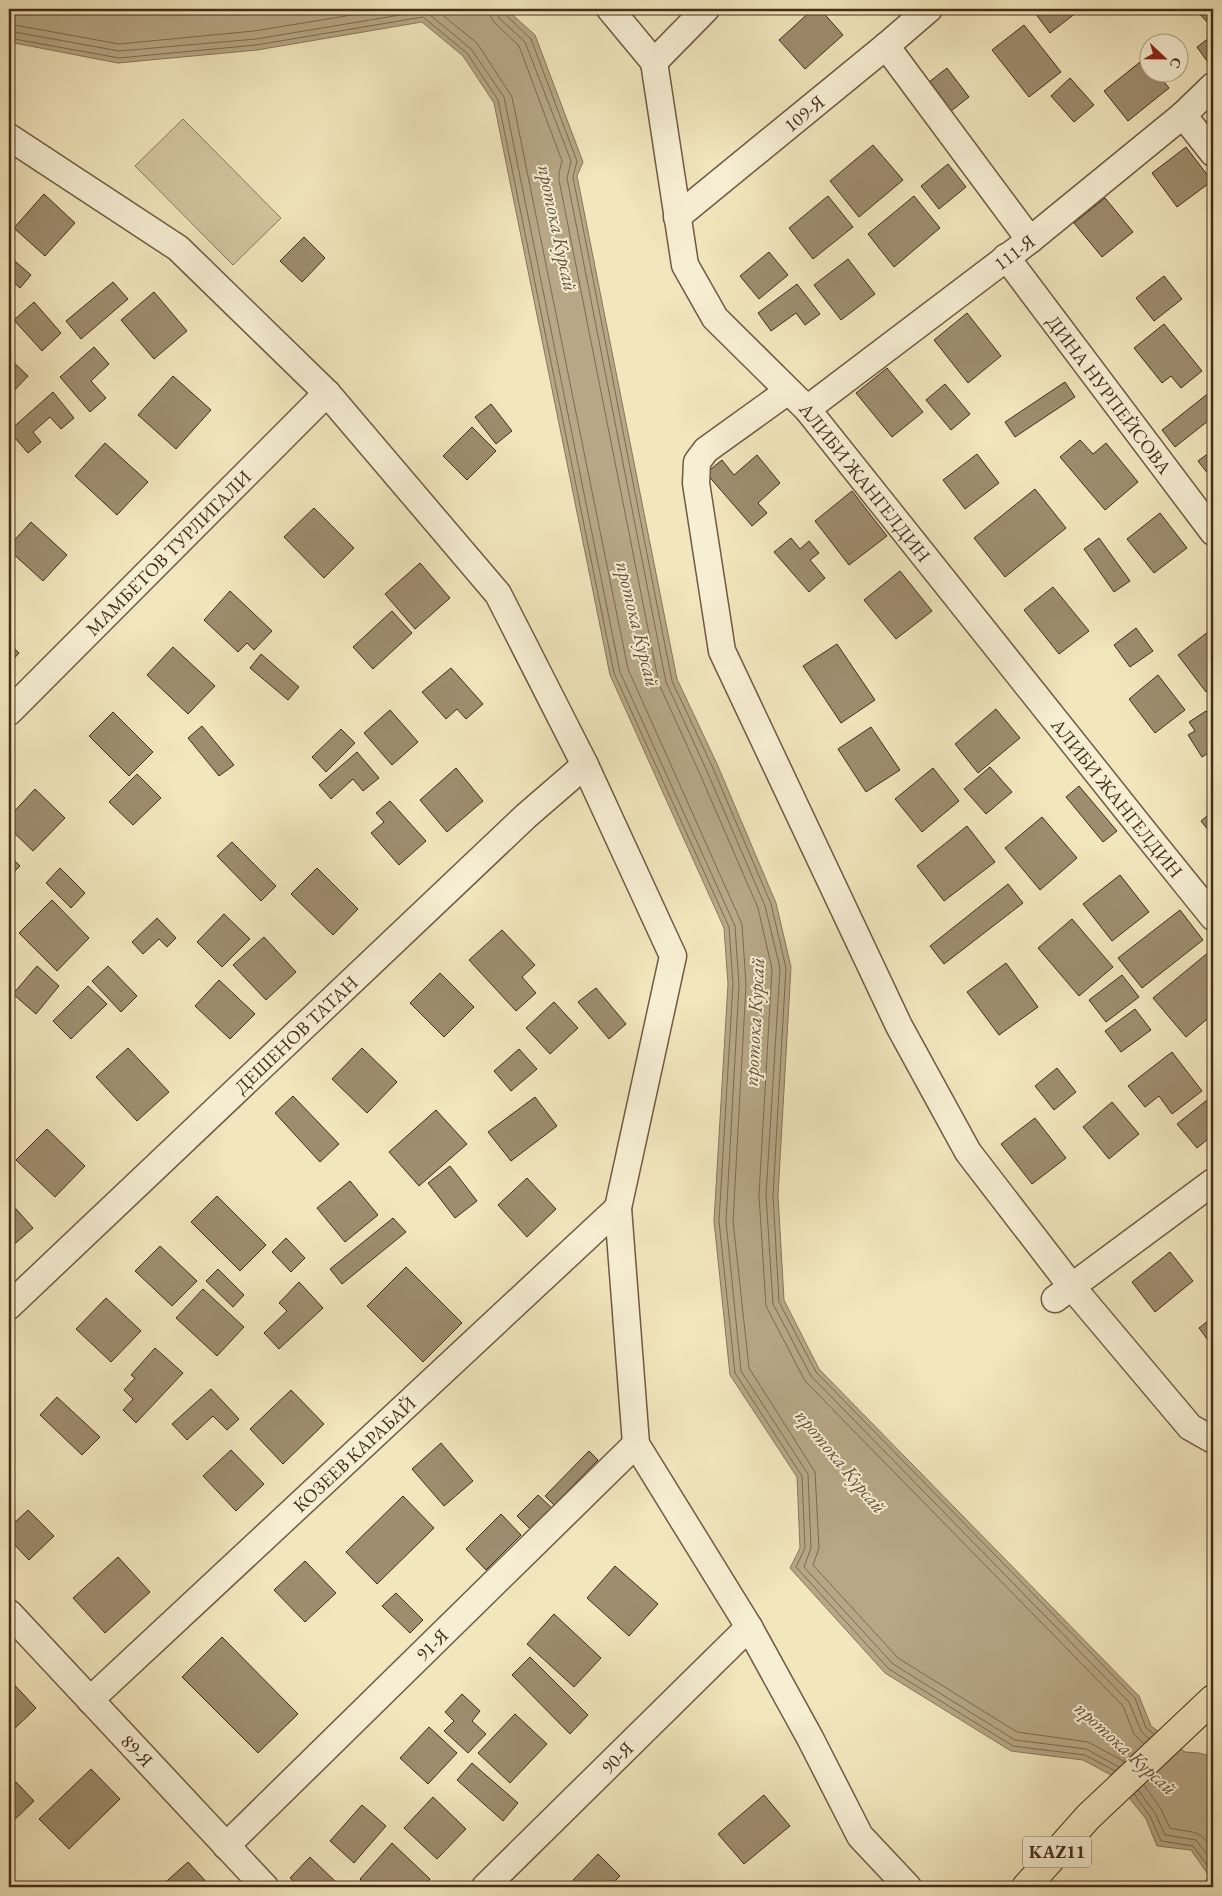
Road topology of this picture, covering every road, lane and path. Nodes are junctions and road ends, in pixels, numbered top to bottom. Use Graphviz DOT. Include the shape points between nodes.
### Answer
graph roads {
  1 [pos="610,9"];
  2 [pos="706,9"];
  3 [pos="929,9"];
  4 [pos="886,46"];
  5 [pos="654,62"];
  6 [pos="1213,86"];
  7 [pos="1183,115"];
  8 [pos="13,146"];
  9 [pos="1213,153"];
  10 [pos="677,217"];
  11 [pos="1030,240"];
  12 [pos="1006,257"];
  13 [pos="788,391"];
  14 [pos="327,393"];
  15 [pos="807,409"];
  16 [pos="1213,532"];
  17 [pos="9,712"];
  18 [pos="585,765"];
  19 [pos="1213,916"];
  20 [pos="1213,1182"];
  21 [pos="618,1208"];
  22 [pos="1064,1293"];
  23 [pos="9,1306"];
  24 [pos="1213,1440"];
  25 [pos="636,1444"];
  26 [pos="9,1613"];
  27 [pos="749,1627"];
  28 [pos="1213,1699"];
  29 [pos="90,1700"];
  30 [pos="226,1846"];
  31 [pos="265,1887"];
  32 [pos="485,1887"];
  33 [pos="908,1887"];
  34 [pos="1026,1887"];
  1 -- 5 [label="street"];
  2 -- 5 [label="street"];
  3 -- 4 [label="street, 109-Я"];
  4 -- 10 [label="street, 109-Я"];
  4 -- 11 [label="street"];
  5 -- 10 [label="street, АЛИБИ ЖАНГЕЛДИН"];
  6 -- 7 [label="street, 111-Я"];
  7 -- 9 [label="street"];
  7 -- 11 [label="street, 111-Я"];
  8 -- 14 [label="street" via="178,248"];
  10 -- 13 [label="street, АЛИБИ ЖАНГЕЛДИН" via="685,265 715,318"];
  11 -- 12 [label="street, 111-Я"];
  12 -- 15 [label="street, 111-Я"];
  12 -- 16 [label="street, ДИНА НУРПЕЙСОВА"];
  13 -- 15 [label="street, АЛИБИ ЖАНГЕЛДИН"];
  13 -- 22 [label="street" via="706,450 698,462 696,483 722,651 899,1026 968,1152"];
  14 -- 17 [label="street, МАМБЕТОВ ТУРЛИГАЛИ"];
  14 -- 18 [label="street" via="498,594"];
  15 -- 19 [label="street, АЛИБИ ЖАНГЕЛДИН"];
  18 -- 21 [label="street" via="673,956"];
  18 -- 23 [label="street, ДЕШЕНОВ ТАТАН" via="526,816"];
  20 -- 22 [label="street"];
  21 -- 25 [label="street"];
  21 -- 29 [label="street, КОЗЕЕВ КАРАБАЙ"];
  22 -- 24 [label="street" via="1190,1427"];
  25 -- 27 [label="street"];
  25 -- 30 [label="street, 91-Я"];
  26 -- 29 [label="street, 89-Я"];
  27 -- 32 [label="street, 90-Я"];
  27 -- 33 [label="street" via="860,1836"];
  28 -- 34 [label="highway, KAZ11" via="1088,1817"];
  29 -- 30 [label="street, 89-Я"];
  30 -- 31 [label="street, 89-Я"];
}
